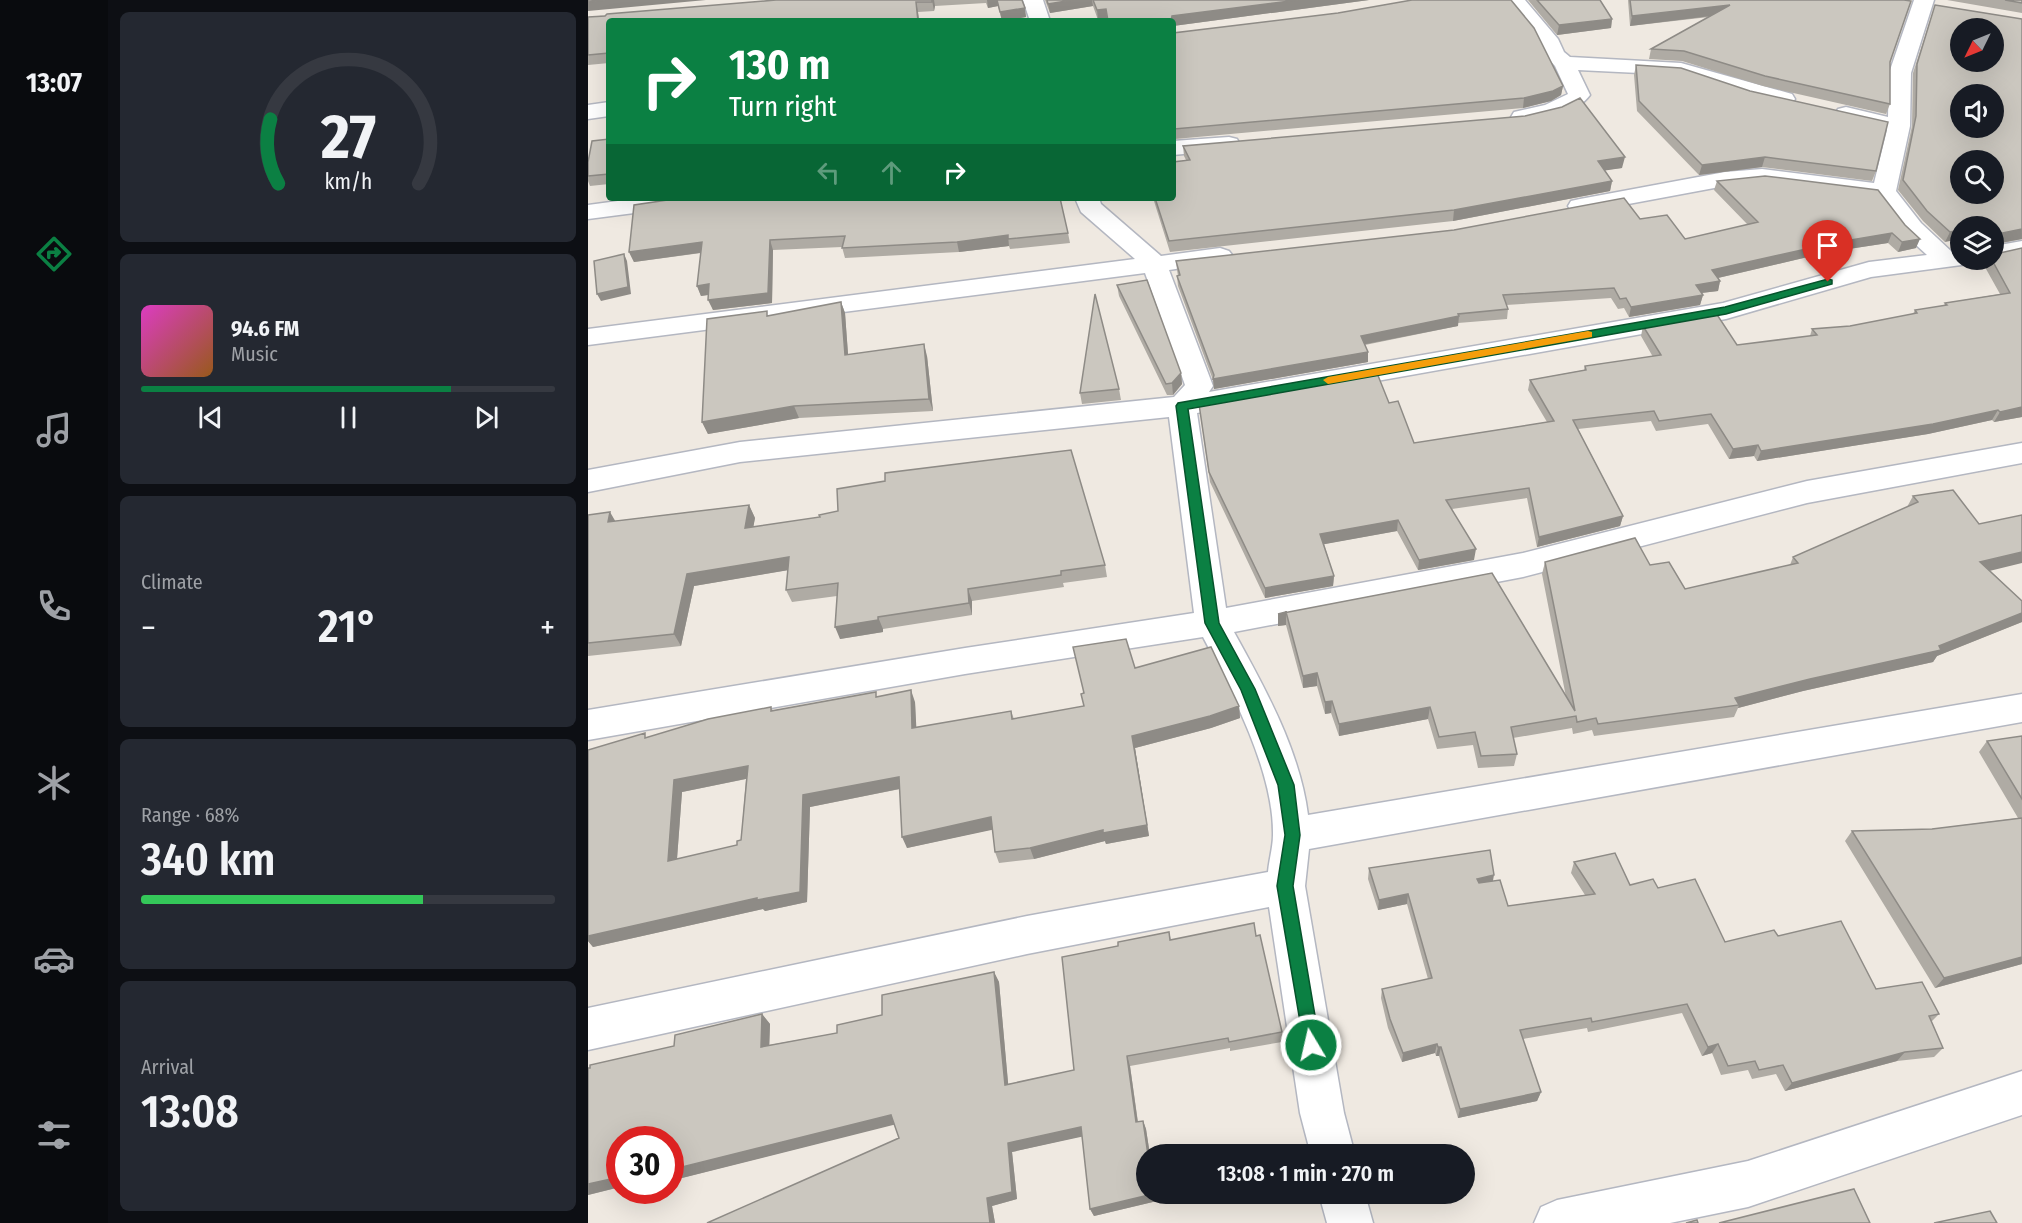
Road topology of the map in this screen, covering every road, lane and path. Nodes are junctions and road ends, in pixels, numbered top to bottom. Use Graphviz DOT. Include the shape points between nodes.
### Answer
graph roads {
  1 [pos="1033,0"];
  2 [pos="1515,0"];
  3 [pos="1922,5"];
  4 [pos="1039,18"];
  5 [pos="1564,63"];
  6 [pos="1800,103"];
  7 [pos="1822,108"];
  8 [pos="606,109"];
  9 [pos="588,112"];
  10 [pos="1499,119"];
  11 [pos="1899,126"];
  12 [pos="1254,142"];
  13 [pos="1176,148"];
  14 [pos="1884,190"];
  15 [pos="673,201"];
  16 [pos="1088,201"];
  17 [pos="1555,211"];
  18 [pos="588,212"];
  19 [pos="2022,248"];
  20 [pos="2004,251"];
  21 [pos="1246,253"];
  22 [pos="1950,257"];
  23 [pos="1950,260"];
  24 [pos="1154,263"];
  25 [pos="588,337"];
  26 [pos="1182,406"];
  27 [pos="2022,453"];
  28 [pos="588,481"];
  29 [pos="1212,623"];
  30 [pos="2022,708"];
  31 [pos="588,725"];
  32 [pos="1292,835"];
  33 [pos="1285,886"];
  34 [pos="588,1029"];
  35 [pos="2022,1093"];
  36 [pos="1330,1144"];
  37 [pos="1345,1204"];
  38 [pos="1350,1223"];
  39 [pos="1557,1223"];
  1 -- 4 [label="street"];
  2 -- 5 [label="street"];
  3 -- 11 [label="street" via="1900,73"];
  5 -- 6 [label="street" via="1681,69"];
  5 -- 10 [label="street" via="1578,95 1573,101 1523,117"];
  7 -- 11 [label="street"];
  8 -- 9 [label="street"];
  11 -- 14 [label="street"];
  12 -- 13 [label="street"];
  14 -- 17 [label="street" via="1762,176 1725,179"];
  14 -- 22 [label="street" via="1912,228"];
  15 -- 18 [label="street"];
  16 -- 24 [label="street" via="1090,207"];
  19 -- 20 [label="street"];
  21 -- 24 [label="street"];
  23 -- 26 [label="street" via="1869,270 1726,310"];
  24 -- 25 [label="street"];
  24 -- 26 [label="street" via="1199,386"];
  26 -- 28 [label="street" via="740,452"];
  26 -- 29 [label="street"];
  27 -- 29 [label="street" via="1807,492 1523,565"];
  29 -- 31 [label="street"];
  29 -- 32 [label="street" via="1248,689 1286,785"];
  30 -- 32 [label="street"];
  32 -- 33 [label="street"];
  33 -- 34 [label="street" via="1027,935"];
  33 -- 36 [label="street"];
  35 -- 39 [label="street" via="1748,1184"];
  37 -- 38 [label="street"];
}
